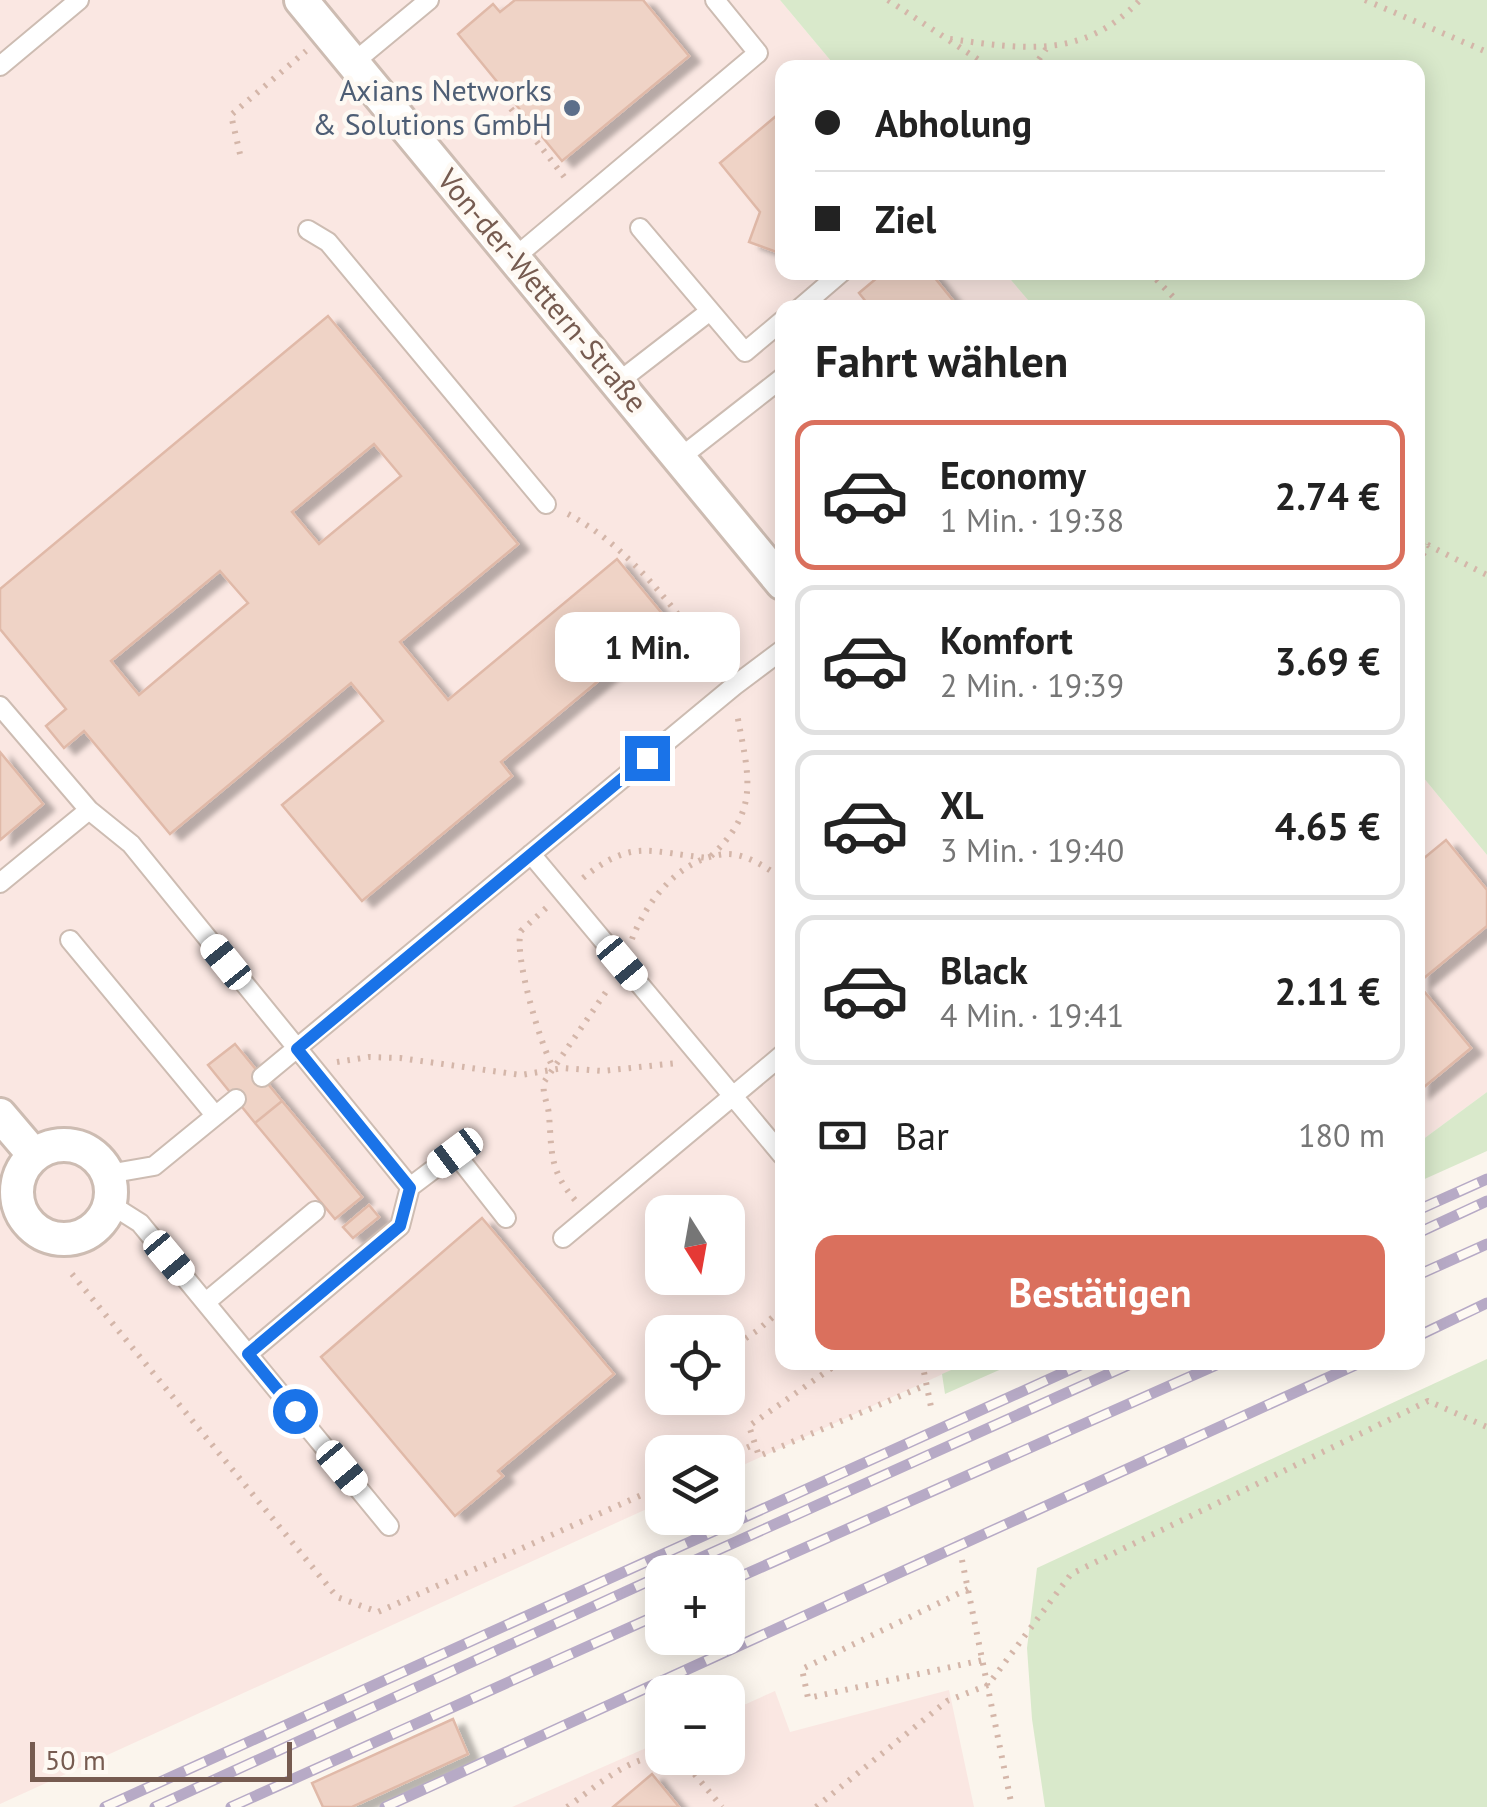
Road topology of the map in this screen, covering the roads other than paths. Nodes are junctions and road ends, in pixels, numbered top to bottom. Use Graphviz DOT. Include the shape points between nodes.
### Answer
graph roads {
  1 [pos="79,0"];
  2 [pos="301,0"];
  3 [pos="430,0"];
  4 [pos="714,0"];
  5 [pos="352,63"];
  6 [pos="0,66"];
  7 [pos="640,228"];
  8 [pos="308,230"];
  9 [pos="514,258"];
  10 [pos="833,280"];
  11 [pos="809,300"];
  12 [pos="710,311"];
  13 [pos="775,327"];
  14 [pos="617,382"];
  15 [pos="775,383"];
  16 [pos="680,458"];
  17 [pos="546,504"];
  18 [pos="775,571"];
  19 [pos="775,655"];
  20 [pos="0,706"];
  21 [pos="89,810"];
  22 [pos="531,854"];
  23 [pos="0,883"];
  24 [pos="70,940"];
  25 [pos="297,1049"];
  26 [pos="775,1060"];
  27 [pos="262,1077"];
  28 [pos="732,1094"];
  29 [pos="236,1098"];
  30 [pos="216,1115"];
  31 [pos="0,1116"];
  32 [pos="775,1146"];
  33 [pos="34,1155"];
  34 [pos="410,1188"];
  35 [pos="109,1189"];
  36 [pos="315,1211"];
  37 [pos="506,1218"];
  38 [pos="563,1238"];
  39 [pos="206,1302"];
  40 [pos="248,1354"];
  41 [pos="389,1526"];
  1 -- 6 [label="lane"];
  2 -- 5 [label="street, Von-der-Wettern-Straße"];
  3 -- 5 [label="lane"];
  4 -- 9 [label="lane" via="758,53"];
  5 -- 9 [label="street, Von-der-Wettern-Straße"];
  7 -- 12 [label="lane"];
  8 -- 17 [label="lane" via="328,242"];
  9 -- 14 [label="street, Von-der-Wettern-Straße"];
  10 -- 11 [label="lane"];
  12 -- 13 [label="lane" via="745,352"];
  12 -- 14 [label="lane"];
  14 -- 16 [label="street, Von-der-Wettern-Straße"];
  15 -- 16 [label="lane"];
  16 -- 18 [label="street, Von-der-Wettern-Straße"];
  19 -- 22 [label="lane"];
  20 -- 21 [label="lane"];
  21 -- 23 [label="lane"];
  21 -- 25 [label="lane" via="131,844"];
  22 -- 25 [label="lane"];
  22 -- 28 [label="lane"];
  24 -- 30 [label="lane"];
  25 -- 27 [label="lane"];
  25 -- 34 [label="lane"];
  26 -- 28 [label="lane"];
  28 -- 32 [label="lane"];
  28 -- 38 [label="lane"];
  29 -- 30 [label="lane"];
  30 -- 35 [label="lane" via="154,1166"];
  31 -- 33 [label="street"];
  33 -- 35 [label="street" via="61,1144 90,1152"];
  33 -- 35 [label="street" via="19,1177 18,1203 41,1234 65,1239 88,1233 106,1215"];
  34 -- 37 [label="lane" via="455,1153"];
  34 -- 40 [label="lane" via="400,1226"];
  35 -- 39 [label="lane"];
  36 -- 39 [label="lane"];
  39 -- 40 [label="lane"];
  40 -- 41 [label="lane"];
}
